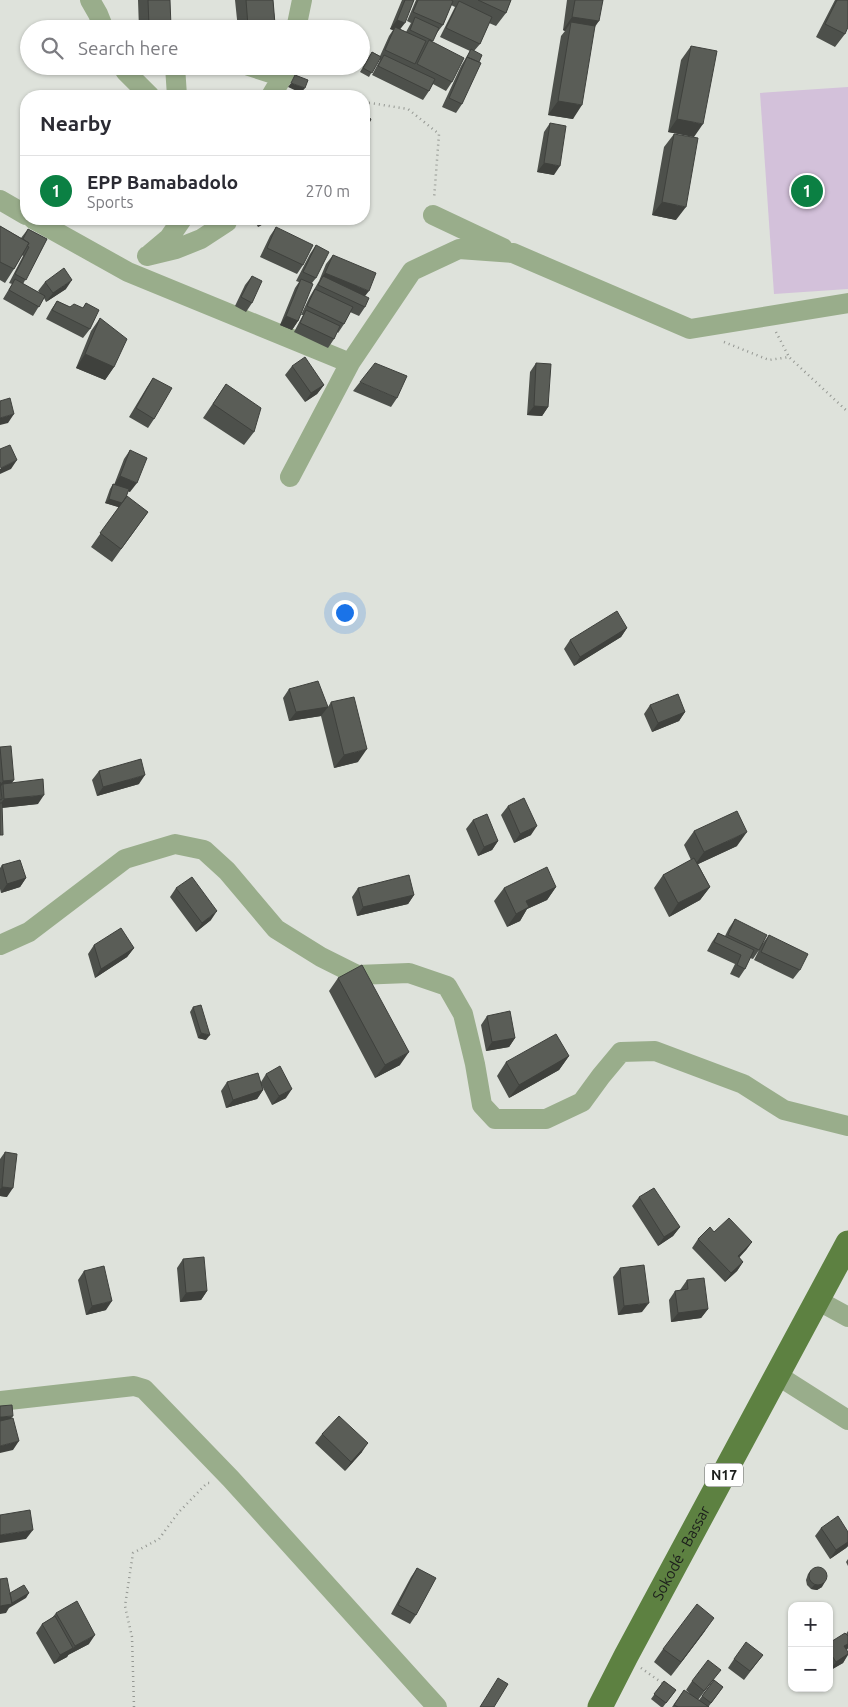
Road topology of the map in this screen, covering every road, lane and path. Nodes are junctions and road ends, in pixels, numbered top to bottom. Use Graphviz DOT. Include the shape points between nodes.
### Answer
graph roads {
  1 [pos="90,0"];
  2 [pos="302,0"];
  3 [pos="100,20"];
  4 [pos="298,20"];
  5 [pos="129,75"];
  6 [pos="176,75"];
  7 [pos="284,75"];
  8 [pos="144,90"];
  9 [pos="177,90"];
  10 [pos="275,90"];
  11 [pos="370,103"];
  12 [pos="0,200"];
  13 [pos="20,212"];
  14 [pos="433,216"];
  15 [pos="44,225"];
  16 [pos="178,225"];
  17 [pos="222,225"];
  18 [pos="513,253"];
  19 [pos="147,256"];
  20 [pos="128,272"];
  21 [pos="848,303"];
  22 [pos="767,316"];
  23 [pos="690,329"];
  24 [pos="790,357"];
  25 [pos="350,363"];
  26 [pos="848,412"];
  27 [pos="290,477"];
  28 [pos="0,945"];
  29 [pos="848,1126"];
  30 [pos="848,1243"];
  31 [pos="817,1300"];
  32 [pos="848,1317"];
  33 [pos="777,1375"];
  34 [pos="0,1401"];
  35 [pos="848,1420"];
  36 [pos="230,1479"];
  37 [pos="626,1656"];
  38 [pos="672,1690"];
  39 [pos="134,1707"];
  40 [pos="437,1707"];
  41 [pos="600,1707"];
  1 -- 3 [label="street"];
  2 -- 4 [label="street"];
  5 -- 8 [label="street"];
  6 -- 9 [label="street"];
  7 -- 10 [label="street"];
  11 -- 14 [label="path" via="408,109 439,134"];
  12 -- 13 [label="street"];
  14 -- 18 [label="street"];
  15 -- 20 [label="street"];
  16 -- 19 [label="street" via="169,238"];
  17 -- 19 [label="street" via="201,239"];
  18 -- 23 [label="street"];
  18 -- 25 [label="street" via="458,249 412,271"];
  19 -- 20 [label="street"];
  20 -- 25 [label="street"];
  21 -- 22 [label="street"];
  22 -- 23 [label="street"];
  22 -- 24 [label="path"];
  23 -- 24 [label="path" via="769,360"];
  24 -- 26 [label="path"];
  25 -- 27 [label="street"];
  28 -- 29 [label="street" via="29,932 125,859 175,844 204,850 227,871 276,929 321,958 357,975 409,973 447,986 463,1014 482,1105 495,1119 546,1119 582,1102 622,1052 655,1051 744,1084 784,1110"];
  30 -- 31 [label="main road, Sokodé - Bassar / N17"];
  31 -- 32 [label="street"];
  31 -- 33 [label="main road, Sokodé - Bassar / N17"];
  33 -- 35 [label="street"];
  33 -- 37 [label="main road, Sokodé - Bassar / N17"];
  34 -- 36 [label="street" via="139,1387 152,1396"];
  36 -- 39 [label="path" via="207,1484 158,1539 133,1553 125,1606 132,1637"];
  36 -- 40 [label="street"];
  37 -- 38 [label="path"];
  37 -- 41 [label="main road, Sokodé - Bassar / N17"];
}
